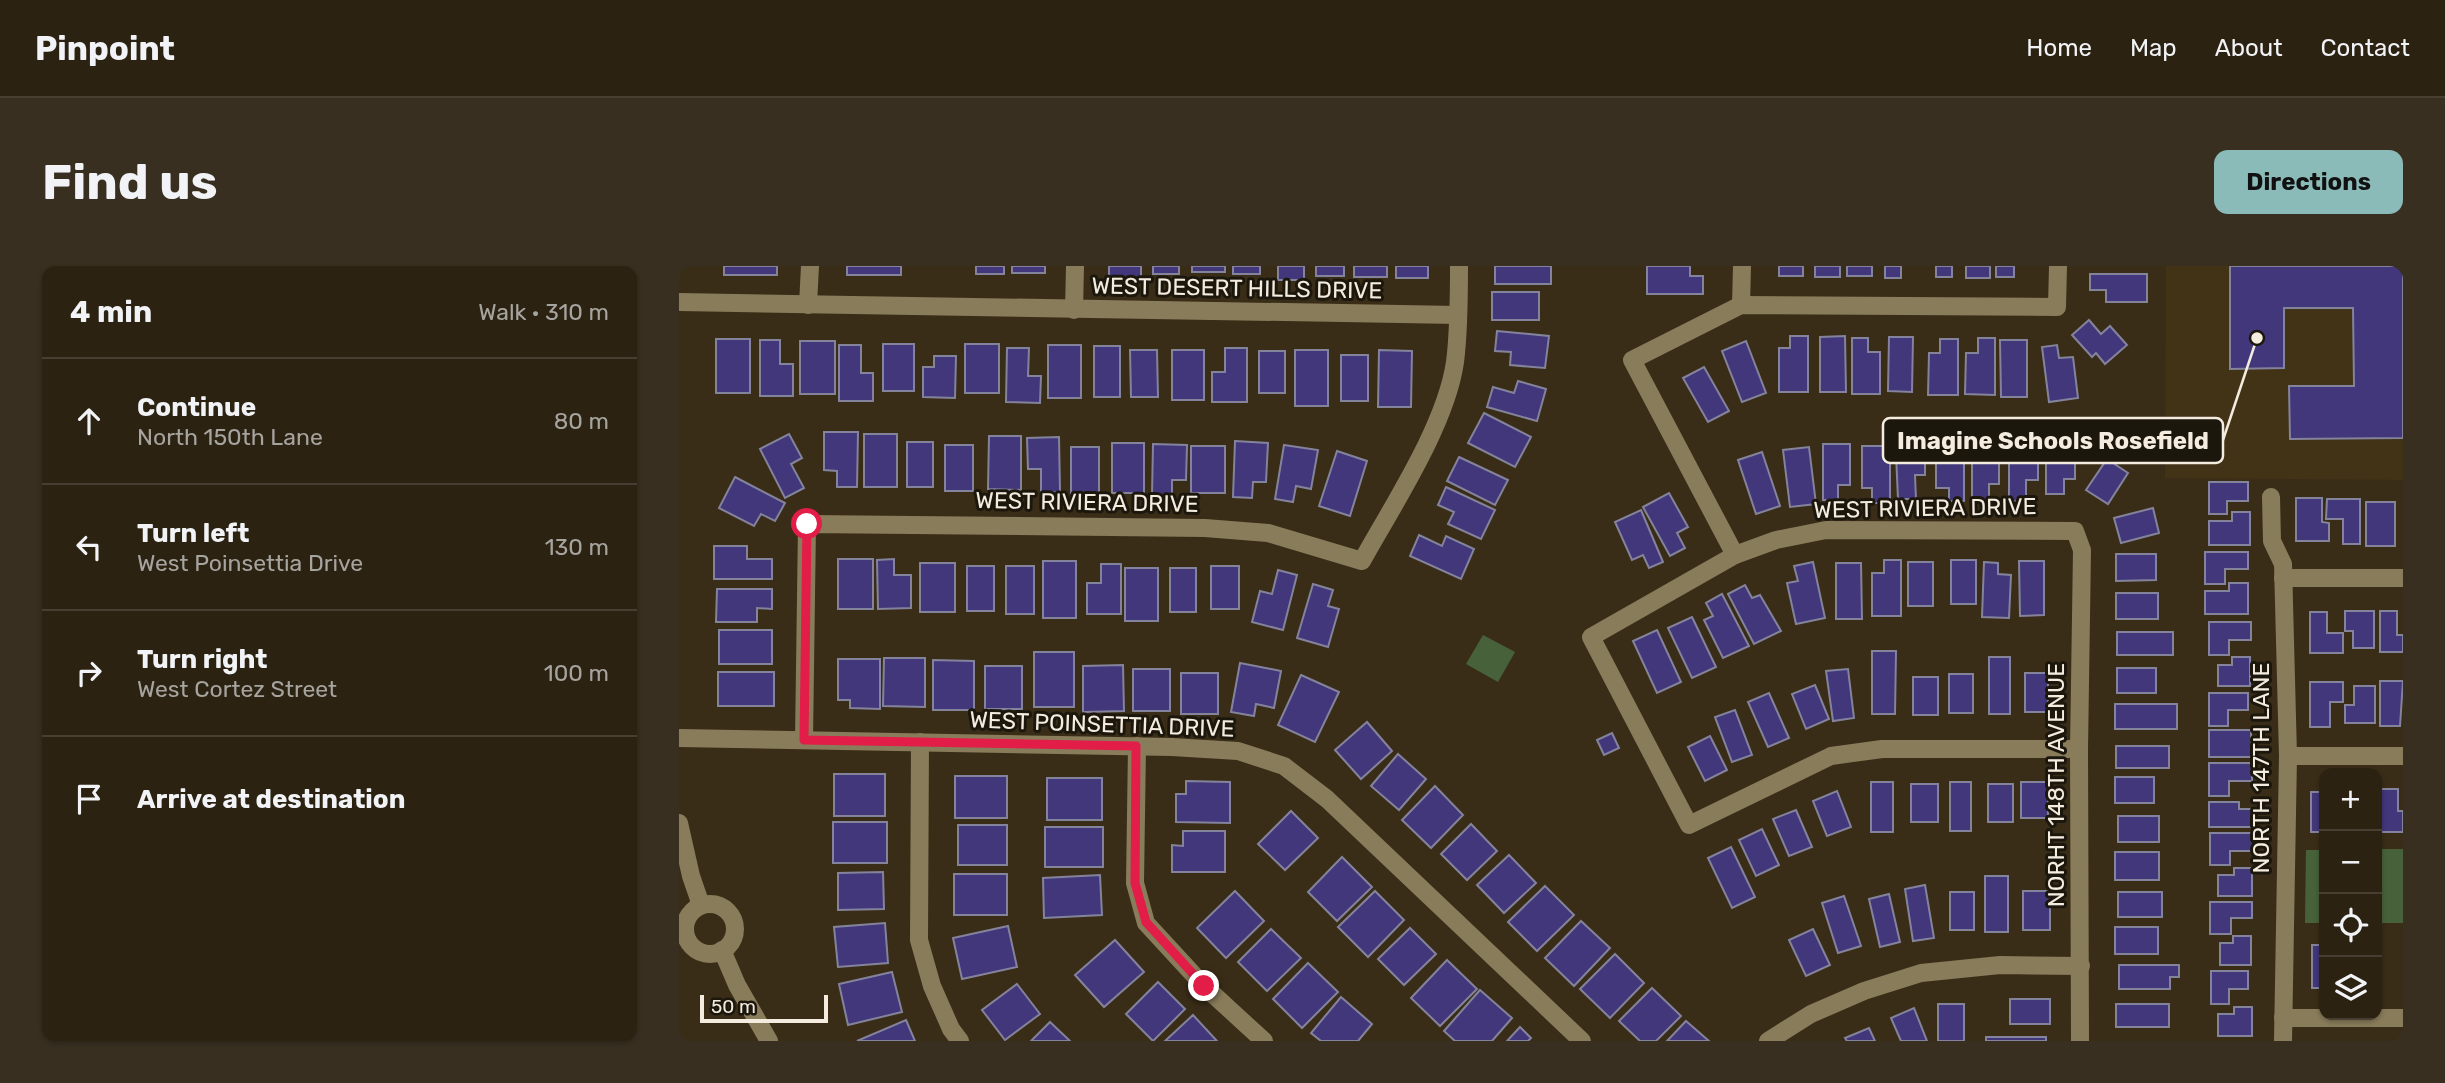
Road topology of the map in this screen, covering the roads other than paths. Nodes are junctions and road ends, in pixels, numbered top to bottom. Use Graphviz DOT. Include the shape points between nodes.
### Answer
graph roads {
  1 [pos="810,266"];
  2 [pos="1076,266"];
  3 [pos="1459,266"];
  4 [pos="1742,266"];
  5 [pos="2058,266"];
  6 [pos="679,302"];
  7 [pos="809,304"];
  8 [pos="1741,304"];
  9 [pos="1075,310"];
  10 [pos="1458,315"];
  11 [pos="2271,497"];
  12 [pos="2075,531"];
  13 [pos="1735,555"];
  14 [pos="2283,578"];
  15 [pos="2403,578"];
  16 [pos="679,738"];
  17 [pos="804,740"];
  18 [pos="920,742"];
  19 [pos="1136,746"];
  20 [pos="2079,749"];
  21 [pos="2288,756"];
  22 [pos="2403,756"];
  23 [pos="679,823"];
  24 [pos="701,905"];
  25 [pos="683,941"];
  26 [pos="722,950"];
  27 [pos="2081,966"];
  28 [pos="2283,1017"];
  29 [pos="2403,1018"];
  30 [pos="769,1041"];
  31 [pos="960,1041"];
  32 [pos="1264,1041"];
  33 [pos="1582,1041"];
  34 [pos="1768,1041"];
  35 [pos="2080,1041"];
  36 [pos="2283,1041"];
  1 -- 7 [label="street"];
  2 -- 9 [label="street"];
  3 -- 10 [label="street"];
  4 -- 8 [label="street"];
  5 -- 8 [label="street" via="2057,307"];
  6 -- 7 [label="street, WEST DESERT HILLS DRIVE"];
  7 -- 9 [label="street, WEST DESERT HILLS DRIVE"];
  8 -- 13 [label="street" via="1632,360"];
  9 -- 10 [label="street, WEST DESERT HILLS DRIVE"];
  10 -- 17 [label="street, WEST RIVIERA DRIVE" via="1455,364 1446,394 1427,441 1362,561 1268,533 1205,528 807,524"];
  11 -- 14 [label="street, NORTH 147TH LANE" via="2272,541 2283,564"];
  12 -- 13 [label="street, WEST RIVIERA DRIVE" via="1826,530 1776,540"];
  12 -- 20 [label="street, NORHT 148TH AVENUE" via="2082,550"];
  13 -- 20 [label="street, WEST RIVIERA DRIVE" via="1591,637 1689,825 1831,757 1882,749"];
  14 -- 15 [label="street"];
  14 -- 21 [label="street, NORTH 147TH LANE"];
  16 -- 17 [label="street, WEST POINSETTIA DRIVE"];
  17 -- 18 [label="street, WEST POINSETTIA DRIVE"];
  18 -- 19 [label="street, WEST POINSETTIA DRIVE"];
  18 -- 31 [label="street" via="919,940 932,986"];
  19 -- 32 [label="street" via="1135,883 1146,922 1204,986"];
  19 -- 33 [label="street, WEST POINSETTIA DRIVE" via="1238,751 1284,766 1327,799"];
  20 -- 27 [label="street, NORHT 148TH AVENUE"];
  21 -- 22 [label="street"];
  21 -- 28 [label="street, NORTH 147TH LANE"];
  23 -- 24 [label="street"];
  24 -- 25 [label="street" via="688,916"];
  24 -- 26 [label="street" via="717,905 730,914 735,930"];
  25 -- 26 [label="street" via="707,953"];
  26 -- 30 [label="street"];
  27 -- 34 [label="street" via="2000,965 1921,973 1811,1014"];
  27 -- 35 [label="street, NORHT 148TH AVENUE"];
  28 -- 29 [label="street"];
  28 -- 36 [label="street, NORTH 147TH LANE"];
}
